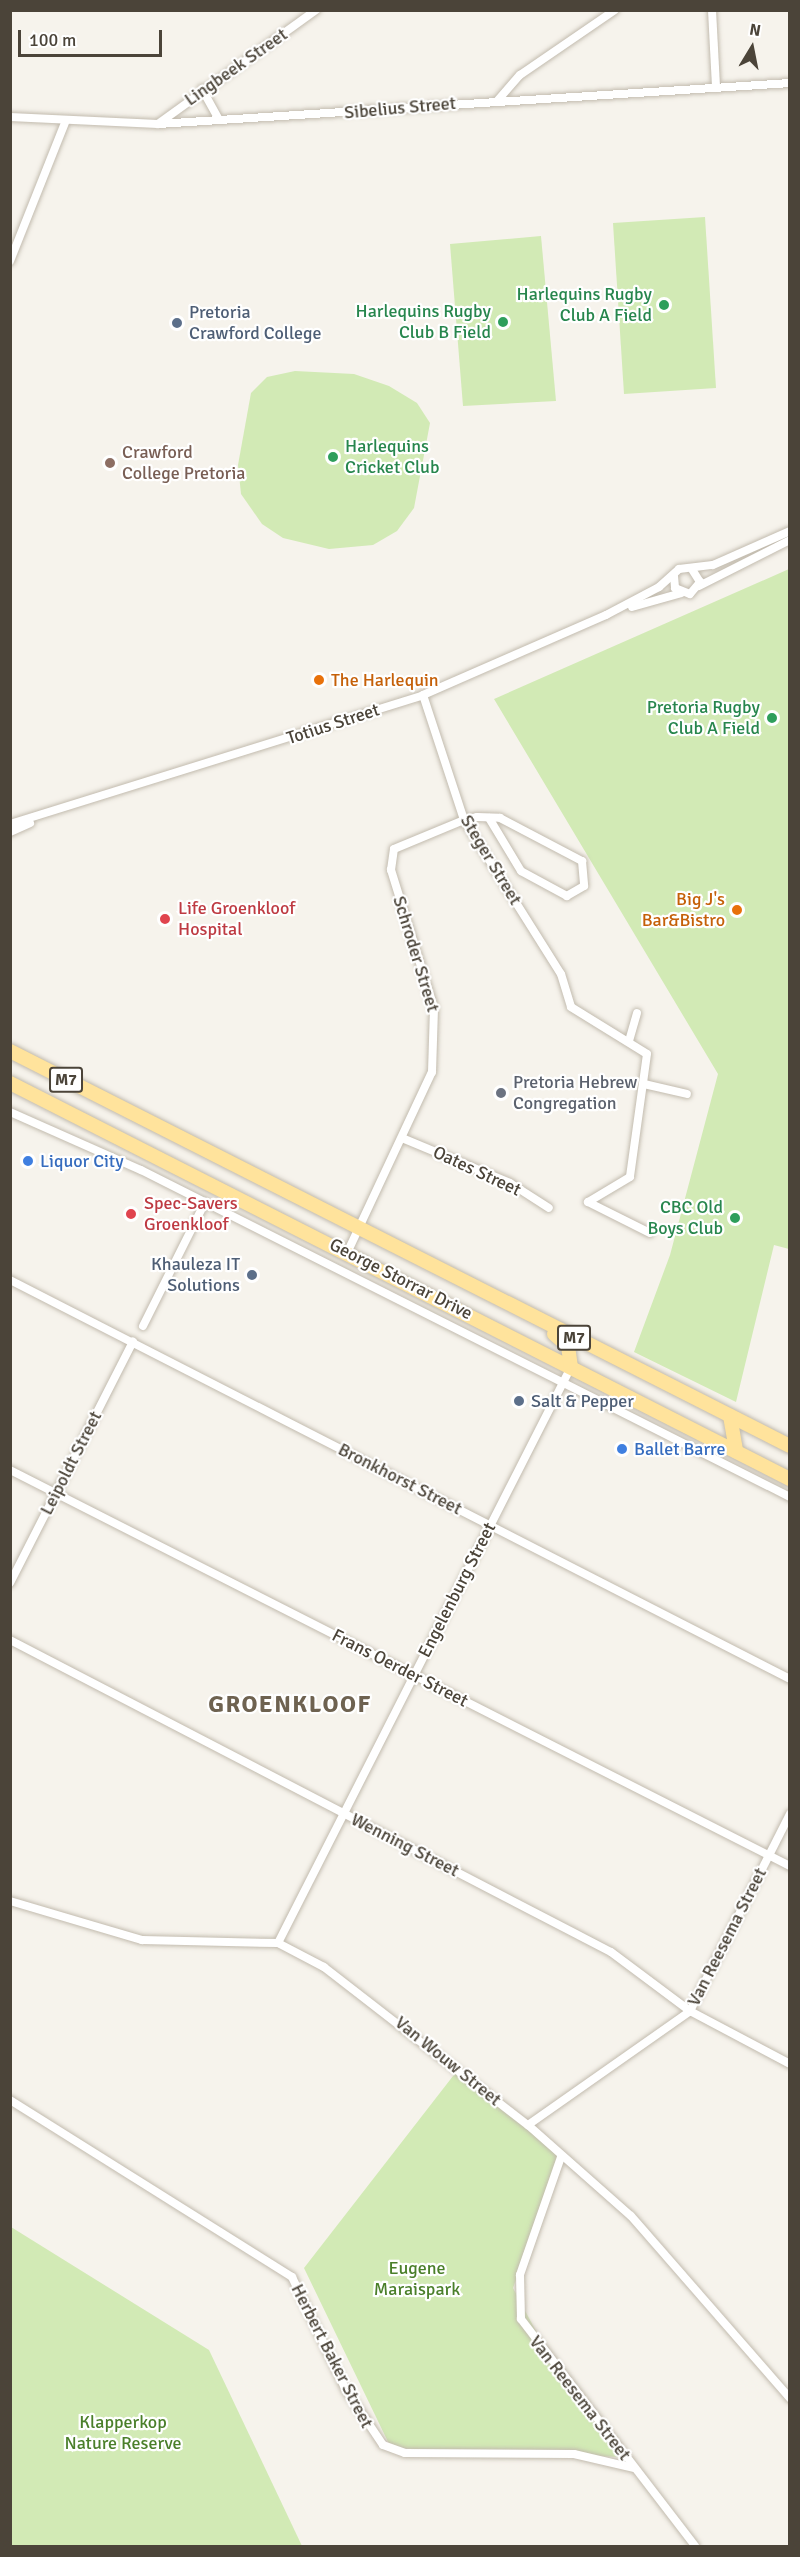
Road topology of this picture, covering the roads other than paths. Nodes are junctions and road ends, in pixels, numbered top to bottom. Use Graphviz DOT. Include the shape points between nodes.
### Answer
graph roads {
  1 [pos="316,10"];
  2 [pos="615,10"];
  3 [pos="712,10"];
  4 [pos="789,83"];
  5 [pos="716,87"];
  6 [pos="202,89"];
  7 [pos="498,100"];
  8 [pos="10,117"];
  9 [pos="219,120"];
  10 [pos="64,123"];
  11 [pos="158,124"];
  12 [pos="10,261"];
  13 [pos="789,531"];
  14 [pos="789,540"];
  15 [pos="692,568"];
  16 [pos="674,576"];
  17 [pos="699,586"];
  18 [pos="681,593"];
  19 [pos="606,615"];
  20 [pos="423,695"];
  21 [pos="53,813"];
  22 [pos="489,818"];
  23 [pos="464,820"];
  24 [pos="10,824"];
  25 [pos="10,832"];
  26 [pos="637,1013"];
  27 [pos="629,1041"];
  28 [pos="10,1051"];
  29 [pos="10,1083"];
  30 [pos="644,1084"];
  31 [pos="10,1092"];
  32 [pos="687,1094"];
  33 [pos="47,1102"];
  34 [pos="10,1112"];
  35 [pos="402,1138"];
  36 [pos="205,1203"];
  37 [pos="549,1208"];
  38 [pos="360,1226"];
  39 [pos="650,1233"];
  40 [pos="348,1251"];
  41 [pos="10,1280"];
  42 [pos="487,1292"];
  43 [pos="143,1326"];
  44 [pos="133,1342"];
  45 [pos="600,1351"];
  46 [pos="571,1367"];
  47 [pos="563,1381"];
  48 [pos="730,1416"];
  49 [pos="701,1434"];
  50 [pos="789,1446"];
  51 [pos="736,1452"];
  52 [pos="10,1470"];
  53 [pos="789,1479"];
  54 [pos="55,1494"];
  55 [pos="789,1497"];
  56 [pos="489,1525"];
  57 [pos="10,1583"];
  58 [pos="10,1640"];
  59 [pos="413,1676"];
  60 [pos="789,1679"];
  61 [pos="343,1813"];
  62 [pos="789,1814"];
  63 [pos="769,1856"];
  64 [pos="789,1866"];
  65 [pos="10,1901"];
  66 [pos="278,1942"];
  67 [pos="690,2012"];
  68 [pos="789,2064"];
  69 [pos="10,2100"];
  70 [pos="528,2125"];
  71 [pos="561,2157"];
  72 [pos="789,2398"];
  73 [pos="634,2468"];
  74 [pos="695,2547"];
  1 -- 6 [label="street, Lingbeek Street"];
  2 -- 7 [label="street" via="520,75"];
  3 -- 5 [label="street"];
  4 -- 5 [label="street, Sibelius Street"];
  5 -- 7 [label="street, Sibelius Street"];
  6 -- 9 [label="street"];
  6 -- 11 [label="street, Lingbeek Street"];
  7 -- 9 [label="street, Sibelius Street"];
  8 -- 10 [label="street, Sibelius Street"];
  9 -- 11 [label="street, Sibelius Street"];
  10 -- 11 [label="street, Sibelius Street"];
  10 -- 12 [label="street"];
  13 -- 15 [label="street, Totius Street" via="713,565"];
  14 -- 17 [label="street"];
  15 -- 16 [label="street, Totius Street"];
  15 -- 17 [label="street"];
  16 -- 18 [label="street"];
  16 -- 19 [label="street, Totius Street"];
  17 -- 18 [label="street, Totius Street"];
  18 -- 19 [label="street, Totius Street"];
  19 -- 20 [label="street, Totius Street"];
  20 -- 21 [label="street, Totius Street"];
  20 -- 23 [label="street, Steger Street"];
  21 -- 24 [label="street, Totius Street"];
  21 -- 25 [label="street, Totius Street"];
  22 -- 22 [label="street, Schroder Street" via="521,871 567,896 584,886 582,861 511,821"];
  22 -- 23 [label="street, Schroder Street"];
  23 -- 27 [label="street, Steger Street" via="564,980 571,1007"];
  23 -- 35 [label="street, Schroder Street" via="401,843 392,856 436,1023 430,1083"];
  26 -- 27 [label="street"];
  27 -- 30 [label="street, Steger Street" via="647,1054"];
  28 -- 38 [label="main road, George Storrar Drive / M7"];
  29 -- 33 [label="main road, George Storrar Drive / M7"];
  30 -- 32 [label="street"];
  30 -- 39 [label="street" via="630,1177 588,1202"];
  31 -- 33 [label="main road"];
  33 -- 40 [label="main road, George Storrar Drive / M7"];
  34 -- 36 [label="street, George Storrar Drive"];
  35 -- 37 [label="street, Oates Street" via="510,1183"];
  35 -- 38 [label="street, Schroder Street"];
  36 -- 43 [label="street"];
  36 -- 47 [label="street, George Storrar Drive"];
  38 -- 40 [label="street, Schroder Street"];
  38 -- 42 [label="main road, George Storrar Drive / M7"];
  40 -- 46 [label="main road, George Storrar Drive / M7"];
  41 -- 44 [label="street, Bronkhorst Street"];
  42 -- 45 [label="main road, George Storrar Drive / M7"];
  42 -- 46 [label="main road" via="502,1309 565,1341"];
  44 -- 54 [label="street, Leipoldt Street"];
  44 -- 56 [label="street, Bronkhorst Street"];
  45 -- 46 [label="main road" via="584,1354"];
  45 -- 48 [label="main road, George Storrar Drive / M7"];
  46 -- 47 [label="street, Engelenburg Street"];
  46 -- 49 [label="main road, George Storrar Drive / M7"];
  47 -- 55 [label="street, George Storrar Drive"];
  47 -- 56 [label="street, Engelenburg Street"];
  48 -- 49 [label="main road" via="717,1430"];
  48 -- 50 [label="main road, George Storrar Drive / M7"];
  48 -- 51 [label="main road"];
  49 -- 51 [label="main road, George Storrar Drive / M7"];
  51 -- 53 [label="main road, George Storrar Drive / M7"];
  52 -- 54 [label="street, Frans Oerder Street"];
  54 -- 57 [label="street, Leipoldt Street"];
  54 -- 59 [label="street, Frans Oerder Street"];
  56 -- 59 [label="street, Engelenburg Street"];
  56 -- 60 [label="street, Bronkhorst Street"];
  58 -- 61 [label="street, Wenning Street"];
  59 -- 61 [label="street, Engelenburg Street"];
  59 -- 63 [label="street, Frans Oerder Street"];
  61 -- 66 [label="street, Engelenburg Street"];
  61 -- 67 [label="street, Wenning Street" via="611,1952"];
  62 -- 63 [label="street, Van Reesema Street"];
  63 -- 64 [label="street, Frans Oerder Street"];
  63 -- 67 [label="street, Van Reesema Street"];
  65 -- 66 [label="street" via="142,1940"];
  66 -- 70 [label="street, Van Wouw Street" via="361,1994"];
  67 -- 68 [label="street, Wenning Street"];
  67 -- 70 [label="street, Van Reesema Street"];
  69 -- 73 [label="street, Herbert Baker Street" via="292,2277 346,2390 383,2445 405,2453 574,2454"];
  70 -- 71 [label="street, Van Wouw Street"];
  71 -- 72 [label="street, Van Wouw Street" via="637,2222"];
  71 -- 73 [label="street, Van Reesema Street" via="522,2266 517,2303 529,2333"];
  73 -- 74 [label="street"];
}
